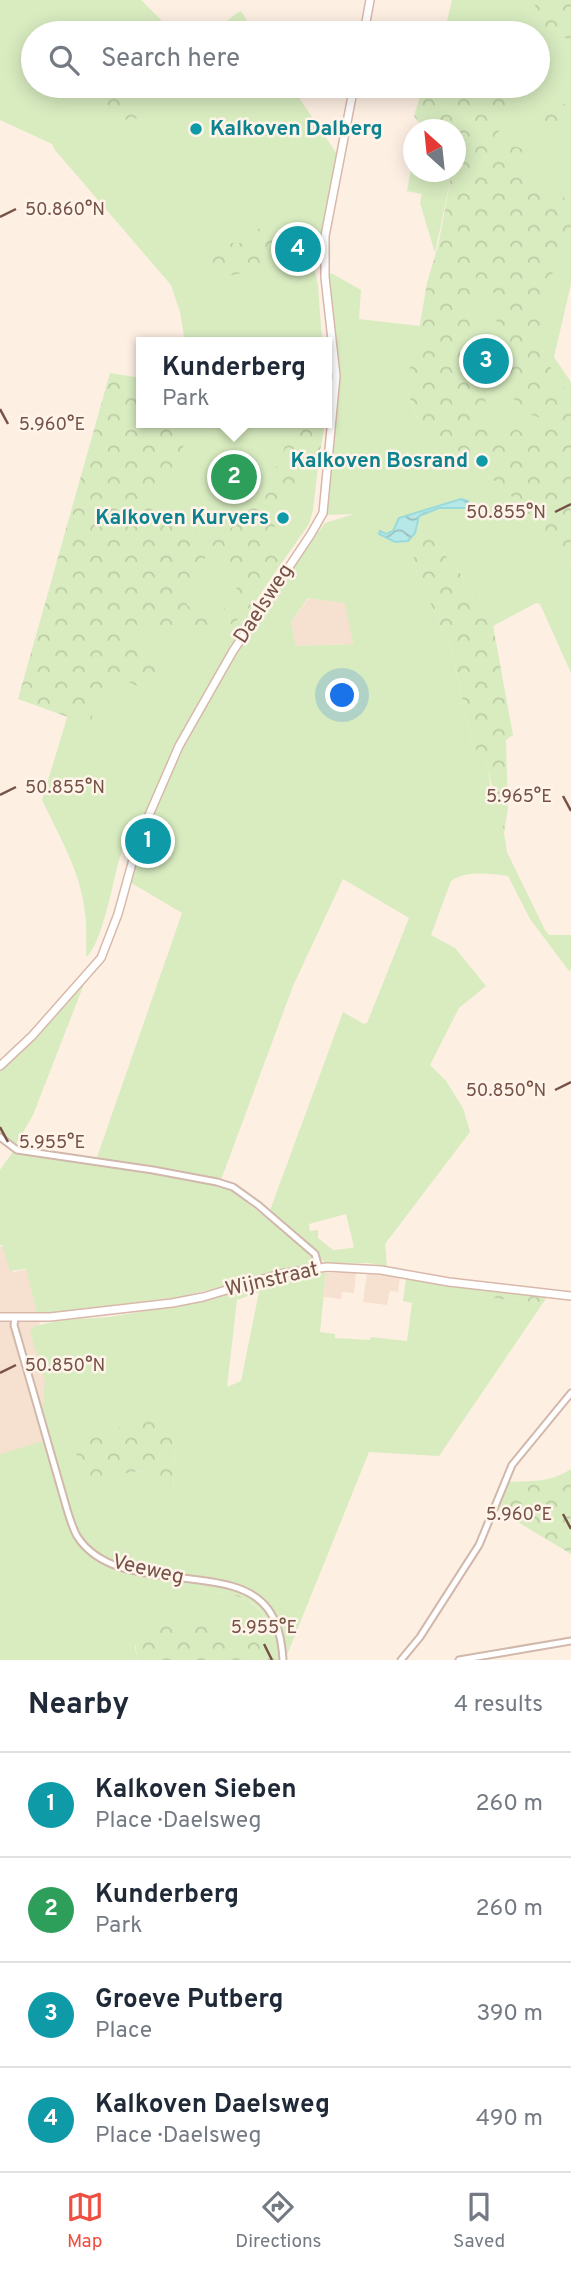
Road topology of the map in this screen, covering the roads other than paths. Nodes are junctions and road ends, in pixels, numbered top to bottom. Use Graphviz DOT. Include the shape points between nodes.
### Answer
graph roads {
  1 [pos="370,0"];
  2 [pos="366,21"];
  3 [pos="352,98"];
  4 [pos="331,337"];
  5 [pos="332,346"];
  6 [pos="332,410"];
  7 [pos="330,428"];
  8 [pos="0,1066"];
  9 [pos="0,1137"];
  10 [pos="319,1268"];
  11 [pos="571,1296"];
  12 [pos="0,1317"];
  13 [pos="15,1318"];
  14 [pos="571,1394"];
  15 [pos="571,1641"];
  16 [pos="283,1660"];
  17 [pos="401,1660"];
  18 [pos="459,1660"];
  1 -- 2 [label="street"];
  3 -- 4 [label="street, Daelsweg" via="326,236"];
  5 -- 6 [label="street, Daelsweg"];
  7 -- 8 [label="street, Daelsweg" via="323,513 233,652 176,752 139,838 101,958"];
  9 -- 10 [label="street" via="16,1150 162,1172 233,1188 315,1254"];
  10 -- 11 [label="street, Wijnstraat" via="381,1270"];
  10 -- 13 [label="street, Wijnstraat" via="179,1302"];
  12 -- 13 [label="street, Wijnstraat"];
  13 -- 16 [label="street, Veeweg" via="66,1506 81,1542 118,1567 254,1595 276,1622"];
  14 -- 17 [label="street" via="514,1461 480,1545"];
  15 -- 18 [label="street"];
}
